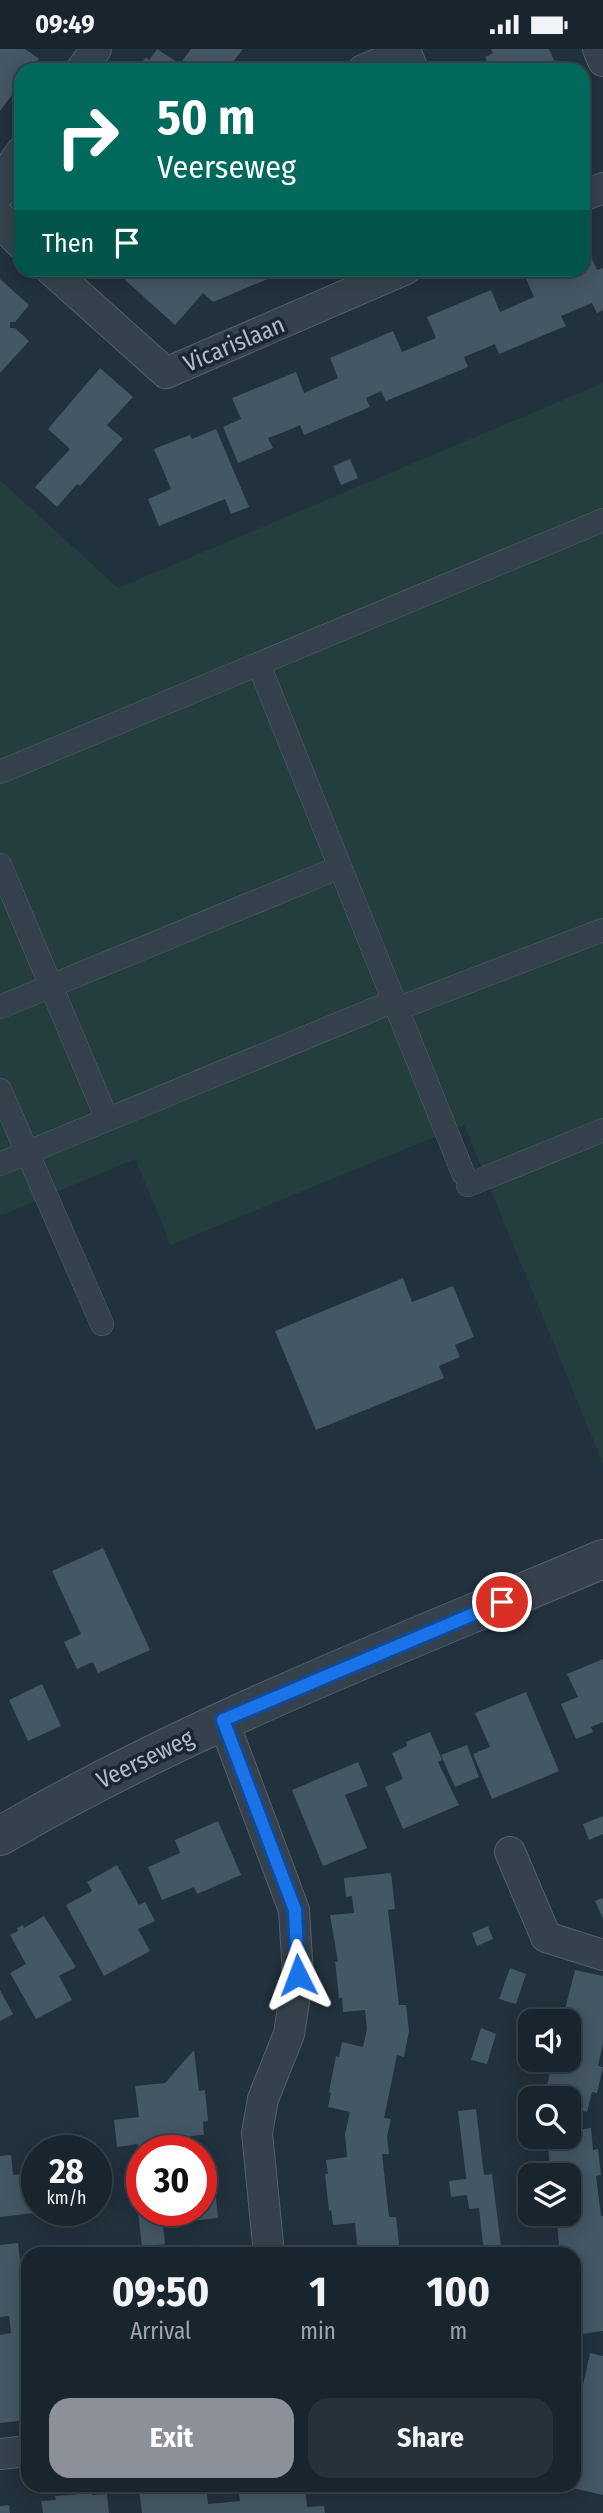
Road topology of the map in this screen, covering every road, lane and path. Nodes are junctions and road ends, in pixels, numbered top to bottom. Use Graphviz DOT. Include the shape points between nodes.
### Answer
graph roads {
  1 [pos="598,49"];
  2 [pos="603,61"];
  3 [pos="381,63"];
  4 [pos="410,63"];
  5 [pos="14,162"];
  6 [pos="0,193"];
  7 [pos="0,217"];
  8 [pos="14,237"];
  9 [pos="59,277"];
  10 [pos="388,277"];
  11 [pos="603,520"];
  12 [pos="259,665"];
  13 [pos="0,772"];
  14 [pos="0,865"];
  15 [pos="340,867"];
  16 [pos="603,930"];
  17 [pos="51,986"];
  18 [pos="396,1005"];
  19 [pos="0,1007"];
  20 [pos="0,1090"];
  21 [pos="107,1119"];
  22 [pos="603,1130"];
  23 [pos="29,1152"];
  24 [pos="0,1164"];
  25 [pos="102,1324"];
  26 [pos="603,1559"];
  27 [pos="223,1720"];
  28 [pos="0,1836"];
  29 [pos="510,1851"];
  30 [pos="603,1955"];
  31 [pos="268,2247"];
  32 [pos="21,2452"];
  33 [pos="0,2454"];
  1 -- 2 [label="street"];
  3 -- 4 [label="street" via="406,53"];
  5 -- 6 [label="street"];
  7 -- 8 [label="street"];
  9 -- 10 [label="street, Vicarislaan" via="166,373"];
  11 -- 12 [label="street"];
  12 -- 13 [label="street"];
  12 -- 15 [label="street"];
  14 -- 17 [label="street"];
  15 -- 17 [label="street"];
  15 -- 18 [label="street"];
  16 -- 18 [label="street"];
  17 -- 19 [label="street"];
  17 -- 21 [label="street"];
  18 -- 21 [label="street"];
  18 -- 22 [label="street" via="466,1179"];
  20 -- 23 [label="street"];
  21 -- 23 [label="street"];
  23 -- 24 [label="street"];
  23 -- 25 [label="street"];
  26 -- 27 [label="street, Veerseweg"];
  27 -- 28 [label="street, Veerseweg"];
  27 -- 31 [label="street" via="295,1910 298,1975 289,2034 263,2099 257,2133"];
  29 -- 30 [label="street" via="546,1937"];
  32 -- 33 [label="street"];
}
